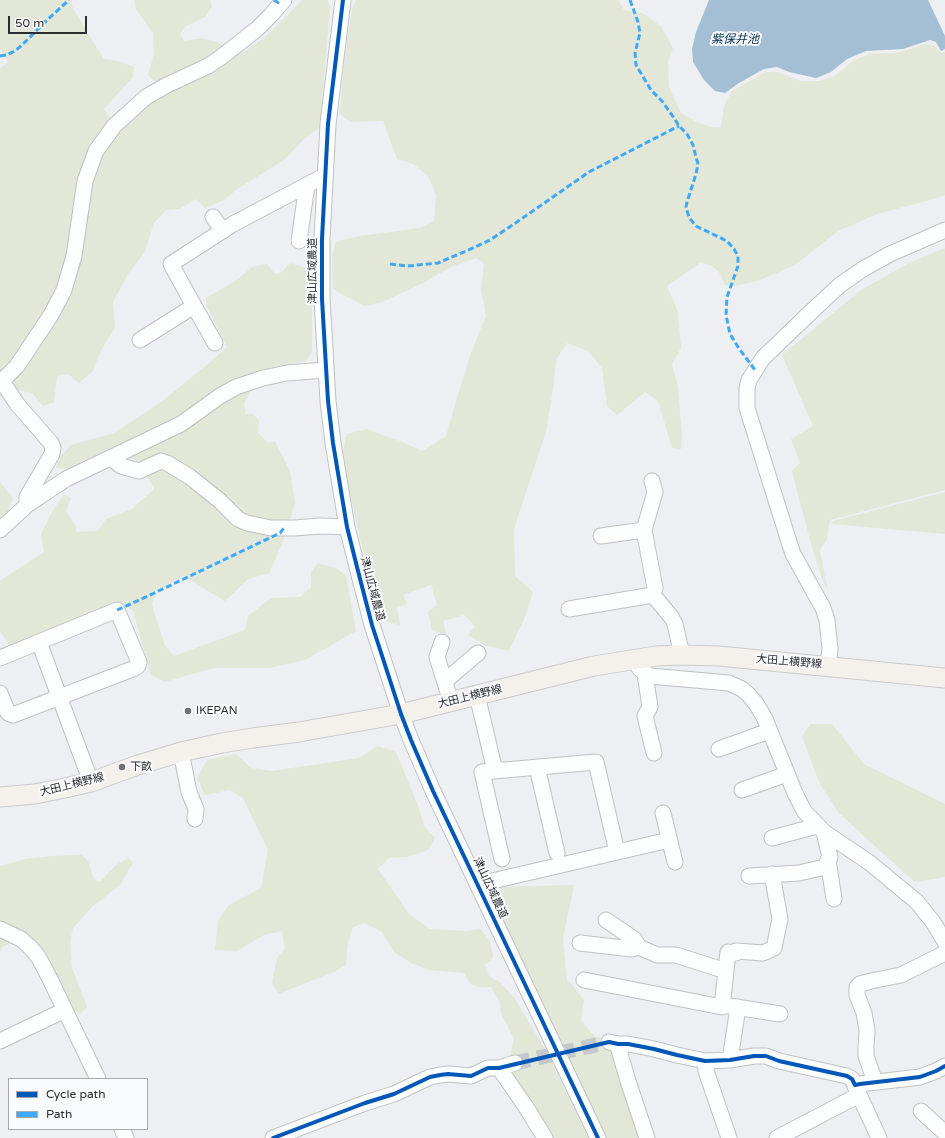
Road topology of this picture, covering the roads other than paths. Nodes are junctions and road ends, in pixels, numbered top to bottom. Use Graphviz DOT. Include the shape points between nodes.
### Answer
graph roads {
  1 [pos="284,0"];
  2 [pos="343,0"];
  3 [pos="324,176"];
  4 [pos="307,185"];
  5 [pos="213,217"];
  6 [pos="945,230"];
  7 [pos="223,231"];
  8 [pos="299,241"];
  9 [pos="194,306"];
  10 [pos="140,340"];
  11 [pos="215,343"];
  12 [pos="325,370"];
  13 [pos="1,382"];
  14 [pos="110,458"];
  15 [pos="652,481"];
  16 [pos="27,505"];
  17 [pos="347,527"];
  18 [pos="0,530"];
  19 [pos="644,530"];
  20 [pos="601,536"];
  21 [pos="653,595"];
  22 [pos="569,609"];
  23 [pos="39,642"];
  24 [pos="442,642"];
  25 [pos="478,653"];
  26 [pos="682,655"];
  27 [pos="0,658"];
  28 [pos="640,666"];
  29 [pos="828,666"];
  30 [pos="945,678"];
  31 [pos="445,681"];
  32 [pos="0,693"];
  33 [pos="478,695"];
  34 [pos="59,697"];
  35 [pos="451,702"];
  36 [pos="401,714"];
  37 [pos="770,731"];
  38 [pos="718,749"];
  39 [pos="181,752"];
  40 [pos="654,753"];
  41 [pos="537,767"];
  42 [pos="495,771"];
  43 [pos="787,774"];
  44 [pos="91,782"];
  45 [pos="742,790"];
  46 [pos="0,797"];
  47 [pos="663,813"];
  48 [pos="195,819"];
  49 [pos="821,829"];
  50 [pos="772,838"];
  51 [pos="669,840"];
  52 [pos="616,852"];
  53 [pos="557,853"];
  54 [pos="502,859"];
  55 [pos="828,860"];
  56 [pos="675,862"];
  57 [pos="772,874"];
  58 [pos="749,876"];
  59 [pos="479,886"];
  60 [pos="834,899"];
  61 [pos="606,920"];
  62 [pos="0,929"];
  63 [pos="945,942"];
  64 [pos="580,943"];
  65 [pos="639,947"];
  66 [pos="945,953"];
  67 [pos="726,971"];
  68 [pos="584,980"];
  69 [pos="723,1005"];
  70 [pos="738,1007"];
  71 [pos="65,1010"];
  72 [pos="780,1014"];
  73 [pos="0,1041"];
  74 [pos="730,1060"];
  75 [pos="705,1061"];
  76 [pos="515,1063"];
  77 [pos="945,1066"];
  78 [pos="498,1068"];
  79 [pos="98,1078"];
  80 [pos="875,1082"];
  81 [pos="857,1090"];
  82 [pos="921,1111"];
  83 [pos="945,1133"];
  84 [pos="273,1138"];
  85 [pos="545,1138"];
  86 [pos="598,1138"];
  87 [pos="647,1138"];
  88 [pos="729,1138"];
  89 [pos="777,1138"];
  90 [pos="880,1138"];
  1 -- 13 [label="street" via="257,29 214,62 146,97 114,126 96,151 85,181 74,256 64,290 51,315 17,366"];
  2 -- 3 [label="street, 津山広域農道"];
  3 -- 4 [label="street"];
  3 -- 12 [label="street, 津山広域農道" via="322,299"];
  4 -- 7 [label="street"];
  4 -- 8 [label="street"];
  5 -- 7 [label="street"];
  6 -- 29 [label="street" via="890,254 840,285 763,358 746,388 747,408 793,554 827,620 830,648"];
  7 -- 9 [label="street" via="172,264"];
  9 -- 10 [label="street"];
  9 -- 11 [label="street"];
  12 -- 14 [label="street" via="287,373 236,387 181,424"];
  12 -- 17 [label="street, 津山広域農道" via="333,443"];
  13 -- 16 [label="street" via="54,448 28,497"];
  14 -- 16 [label="street" via="66,479"];
  14 -- 17 [label="street" via="121,466 139,472 162,462 166,463 190,477 238,519 247,523 271,528"];
  15 -- 19 [label="street" via="655,492"];
  16 -- 18 [label="street"];
  17 -- 36 [label="street, 津山広域農道" via="372,625"];
  19 -- 20 [label="street"];
  19 -- 21 [label="street" via="655,588"];
  21 -- 22 [label="street"];
  21 -- 26 [label="street" via="675,624"];
  23 -- 27 [label="street"];
  23 -- 34 [label="street"];
  23 -- 34 [label="street" via="117,610 139,662 135,668"];
  24 -- 31 [label="street" via="437,657"];
  25 -- 31 [label="street"];
  26 -- 28 [label="main road, 大田上横野線" via="656,656"];
  26 -- 29 [label="main road, 大田上横野線"];
  28 -- 33 [label="main road, 大田上横野線" via="594,666"];
  28 -- 37 [label="street" via="650,676 729,683 736,686 753,699"];
  28 -- 40 [label="street" via="650,707 645,716"];
  29 -- 30 [label="main road, 大田上横野線"];
  31 -- 35 [label="street"];
  32 -- 34 [label="street" via="8,712 13,715"];
  33 -- 35 [label="main road, 大田上横野線"];
  33 -- 42 [label="street"];
  34 -- 44 [label="street"];
  35 -- 36 [label="main road, 大田上横野線"];
  36 -- 39 [label="main road, 大田上横野線"];
  36 -- 59 [label="street, 津山広域農道" via="433,791"];
  37 -- 38 [label="street"];
  37 -- 43 [label="street"];
  39 -- 44 [label="main road, 大田上横野線"];
  39 -- 48 [label="street" via="189,792 196,809"];
  41 -- 42 [label="street"];
  41 -- 52 [label="street" via="596,762"];
  41 -- 53 [label="street"];
  42 -- 54 [label="street" via="482,772"];
  43 -- 45 [label="street"];
  43 -- 49 [label="street" via="804,811"];
  44 -- 46 [label="main road, 大田上横野線" via="35,794"];
  47 -- 51 [label="street"];
  49 -- 50 [label="street"];
  49 -- 55 [label="street" via="830,857"];
  49 -- 63 [label="street" via="870,863 917,902"];
  51 -- 52 [label="street"];
  51 -- 56 [label="street"];
  52 -- 59 [label="street"];
  55 -- 57 [label="street" via="825,867 799,873"];
  55 -- 60 [label="street"];
  57 -- 58 [label="street"];
  57 -- 67 [label="street" via="780,919 774,948 763,953 728,952"];
  59 -- 86 [label="street, 津山広域農道"];
  61 -- 65 [label="street" via="634,939"];
  62 -- 71 [label="street" via="21,939 31,948"];
  64 -- 65 [label="street" via="632,949"];
  65 -- 67 [label="street" via="657,955 676,955"];
  66 -- 80 [label="street" via="901,975 860,984 857,987 867,1030 866,1056"];
  67 -- 69 [label="street"];
  68 -- 69 [label="street" via="722,1007"];
  69 -- 70 [label="street"];
  70 -- 72 [label="street"];
  70 -- 74 [label="street"];
  71 -- 73 [label="street"];
  71 -- 79 [label="street"];
  74 -- 75 [label="street"];
  74 -- 81 [label="street" via="766,1056 847,1076 852,1079"];
  75 -- 87 [label="street" via="614,1043 619,1050"];
  75 -- 88 [label="street" via="706,1071"];
  76 -- 78 [label="street"];
  77 -- 80 [label="street" via="920,1077"];
  78 -- 84 [label="street" via="488,1068 471,1076 448,1074 430,1078 394,1094"];
  78 -- 85 [label="street"];
  80 -- 81 [label="street" via="860,1084"];
  81 -- 89 [label="street"];
  81 -- 90 [label="street"];
  82 -- 83 [label="street"];
}
